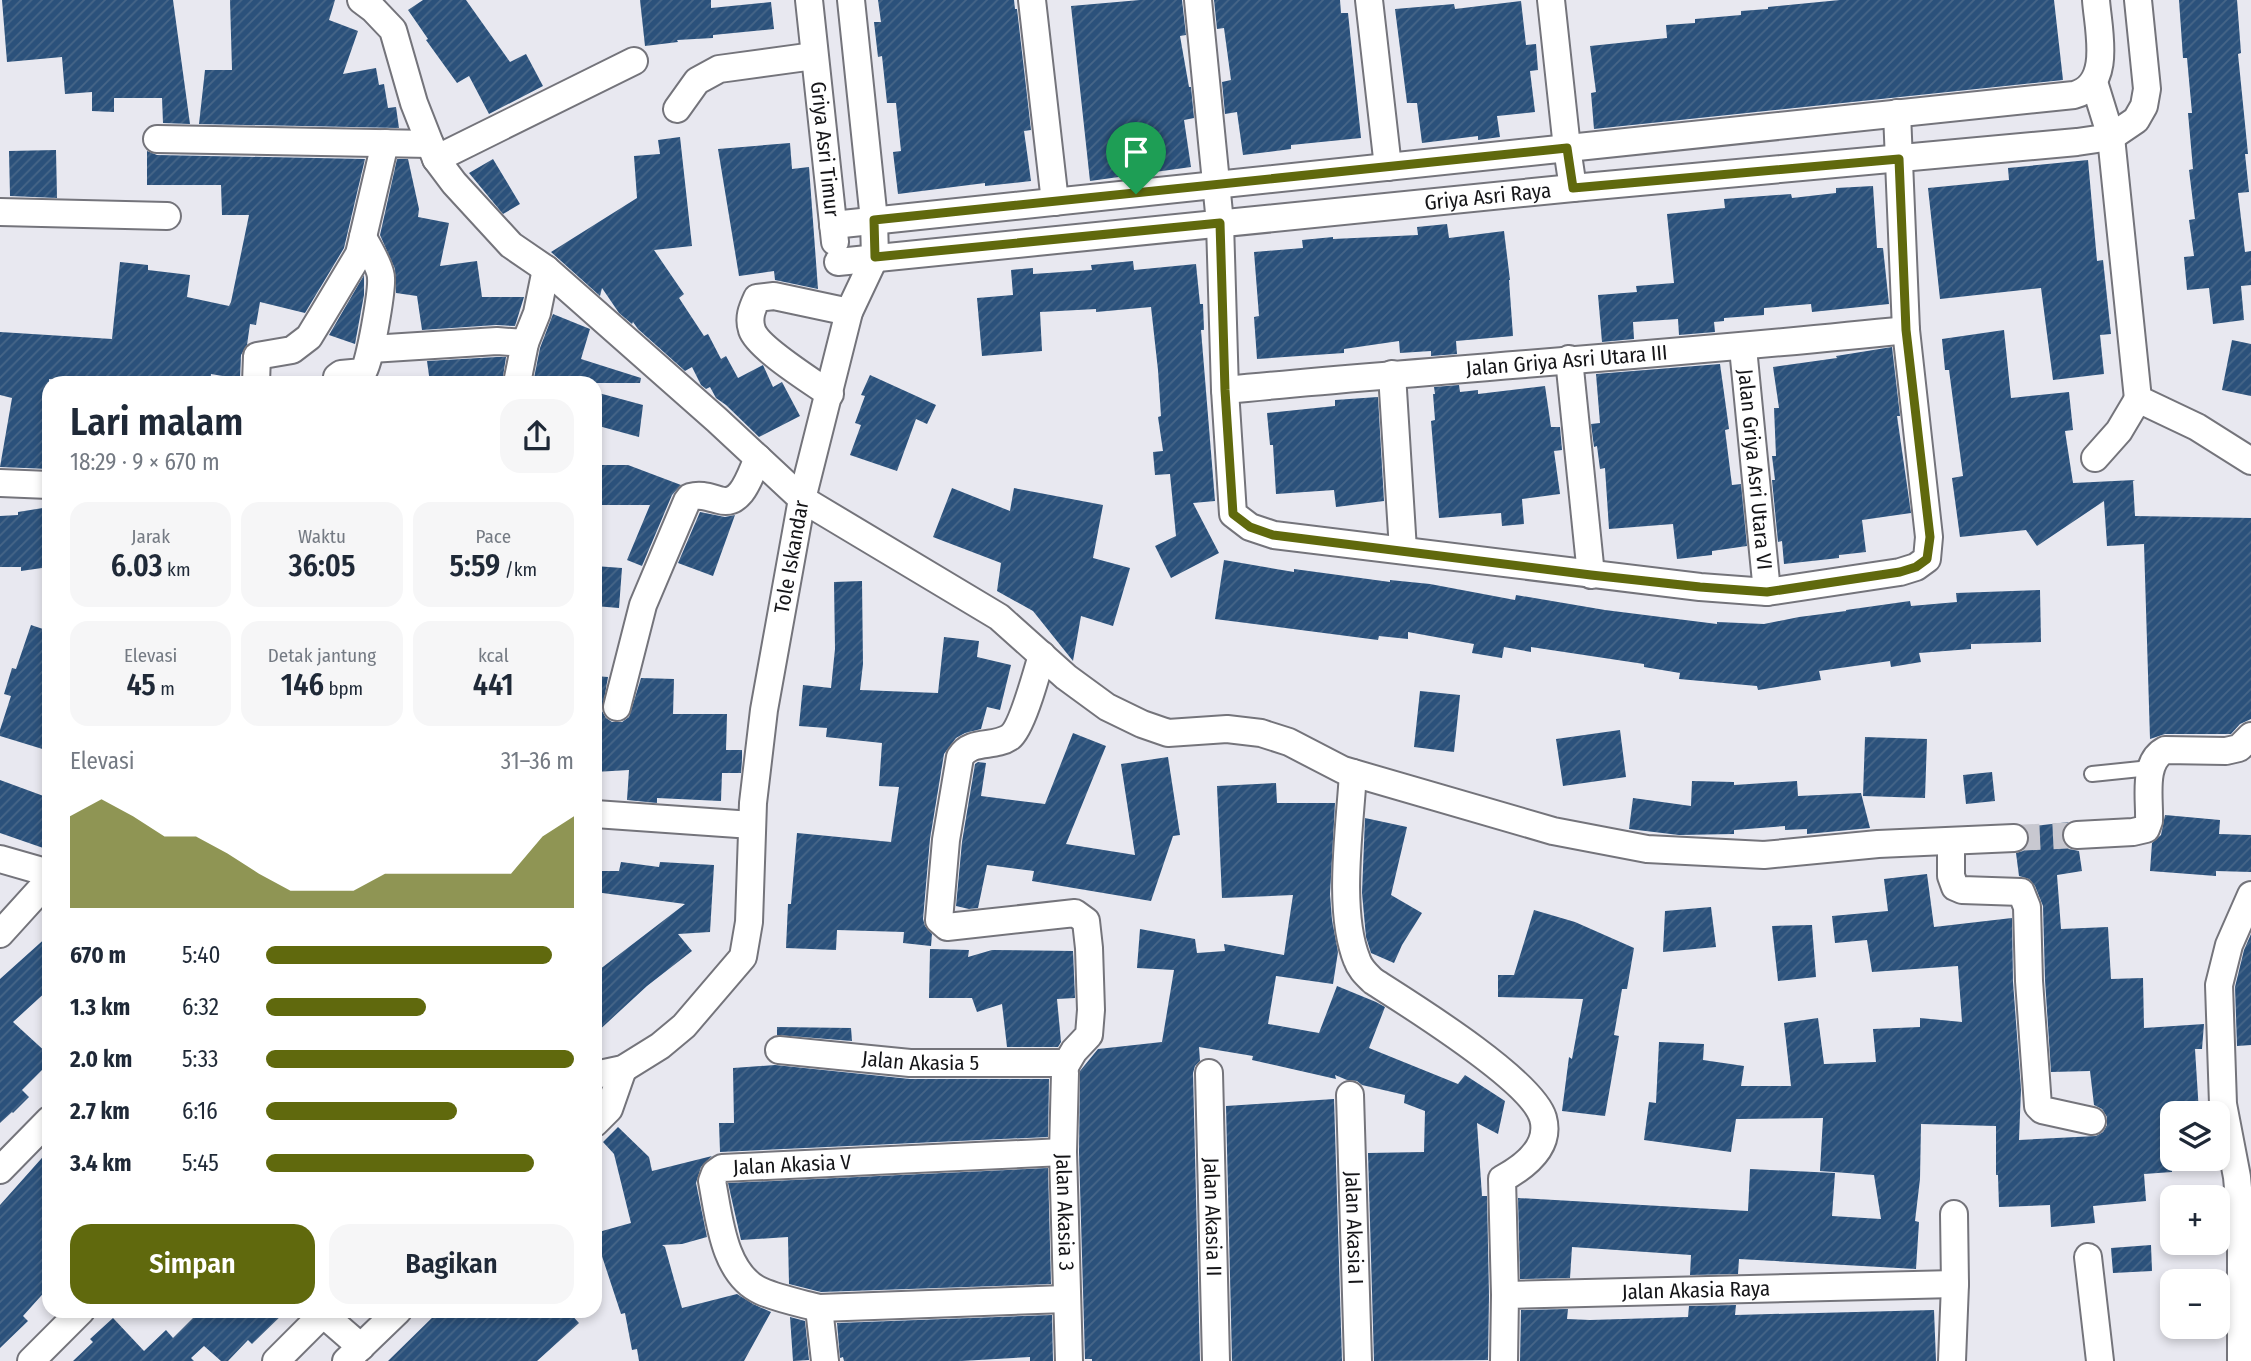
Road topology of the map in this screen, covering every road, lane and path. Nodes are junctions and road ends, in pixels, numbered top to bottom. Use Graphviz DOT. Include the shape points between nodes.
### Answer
graph roads {
  1 [pos="361,0"];
  2 [pos="809,0"];
  3 [pos="851,0"];
  4 [pos="1032,0"];
  5 [pos="1198,0"];
  6 [pos="1369,0"];
  7 [pos="1551,0"];
  8 [pos="2096,0"];
  9 [pos="2138,0"];
  10 [pos="814,56"];
  11 [pos="634,61"];
  12 [pos="2094,82"];
  13 [pos="677,108"];
  14 [pos="1897,113"];
  15 [pos="2111,137"];
  16 [pos="157,139"];
  17 [pos="385,144"];
  18 [pos="1567,148"];
  19 [pos="433,152"];
  20 [pos="1899,159"];
  21 [pos="1388,167"];
  22 [pos="1218,185"];
  23 [pos="1573,188"];
  24 [pos="1055,202"];
  25 [pos="0,212"];
  26 [pos="167,216"];
  27 [pos="874,220"];
  28 [pos="1220,223"];
  29 [pos="833,225"];
  30 [pos="363,237"];
  31 [pos="875,257"];
  32 [pos="838,262"];
  33 [pos="546,269"];
  34 [pos="853,303"];
  35 [pos="1906,330"];
  36 [pos="524,343"];
  37 [pos="1743,348"];
  38 [pos="371,349"];
  39 [pos="1569,359"];
  40 [pos="1392,374"];
  41 [pos="256,376"];
  42 [pos="338,376"];
  43 [pos="518,376"];
  44 [pos="1225,390"];
  45 [pos="830,394"];
  46 [pos="2138,399"];
  47 [pos="758,458"];
  48 [pos="2095,458"];
  49 [pos="2251,461"];
  50 [pos="0,483"];
  51 [pos="42,485"];
  52 [pos="802,499"];
  53 [pos="1403,550"];
  54 [pos="1591,575"];
  55 [pos="1767,592"];
  56 [pos="1042,655"];
  57 [pos="617,707"];
  58 [pos="2251,736"];
  59 [pos="2150,768"];
  60 [pos="1353,773"];
  61 [pos="2092,774"];
  62 [pos="602,814"];
  63 [pos="752,825"];
  64 [pos="2077,835"];
  65 [pos="2014,838"];
  66 [pos="1951,841"];
  67 [pos="0,859"];
  68 [pos="42,871"];
  69 [pos="42,888"];
  70 [pos="2251,895"];
  71 [pos="0,934"];
  72 [pos="779,1050"];
  73 [pos="1063,1067"];
  74 [pos="624,1069"];
  75 [pos="1209,1073"];
  76 [pos="602,1074"];
  77 [pos="1350,1095"];
  78 [pos="602,1107"];
  79 [pos="2092,1121"];
  80 [pos="42,1127"];
  81 [pos="1063,1152"];
  82 [pos="0,1170"];
  83 [pos="1954,1214"];
  84 [pos="2088,1257"];
  85 [pos="1955,1284"];
  86 [pos="1505,1295"];
  87 [pos="1066,1300"];
  88 [pos="819,1308"];
  89 [pos="74,1318"];
  90 [pos="319,1318"];
  91 [pos="329,1318"];
  92 [pos="391,1318"];
  93 [pos="353,1354"];
  94 [pos="31,1361"];
  95 [pos="276,1361"];
  96 [pos="825,1361"];
  97 [pos="1069,1361"];
  98 [pos="1216,1361"];
  99 [pos="1358,1361"];
  100 [pos="1504,1361"];
  101 [pos="1952,1361"];
  102 [pos="2100,1361"];
  103 [pos="2241,1361"];
  1 -- 19 [label="street" via="393,30"];
  2 -- 10 [label="street, Griya Asri Timur"];
  3 -- 27 [label="street, Tole Iskandar"];
  4 -- 24 [label="street"];
  5 -- 22 [label="street"];
  6 -- 21 [label="street"];
  7 -- 18 [label="street"];
  8 -- 12 [label="street" via="2101,62"];
  9 -- 15 [label="street, Griya Asri Raya" via="2147,89 2144,106 2136,120"];
  10 -- 13 [label="street" via="719,69 697,81"];
  10 -- 29 [label="street, Griya Asri Timur"];
  11 -- 19 [label="street"];
  12 -- 14 [label="street, Griya Asri Raya" via="2074,94"];
  12 -- 15 [label="street"];
  14 -- 18 [label="street, Griya Asri Raya"];
  14 -- 20 [label="street"];
  15 -- 20 [label="street, Griya Asri Raya"];
  15 -- 46 [label="street"];
  16 -- 17 [label="street"];
  17 -- 19 [label="street"];
  17 -- 30 [label="street"];
  18 -- 21 [label="street, Griya Asri Raya"];
  18 -- 23 [label="street"];
  19 -- 33 [label="street" via="454,183 511,245"];
  20 -- 23 [label="street, Griya Asri Raya"];
  20 -- 35 [label="street"];
  21 -- 22 [label="street, Griya Asri Raya"];
  22 -- 24 [label="street, Griya Asri Raya"];
  22 -- 28 [label="street"];
  23 -- 28 [label="street, Griya Asri Raya"];
  24 -- 27 [label="street, Griya Asri Raya"];
  25 -- 26 [label="street"];
  27 -- 29 [label="street, Griya Asri Raya"];
  27 -- 31 [label="street, Tole Iskandar"];
  28 -- 31 [label="street, Griya Asri Raya"];
  28 -- 44 [label="street"];
  29 -- 32 [label="street, Griya Asri Timur"];
  30 -- 38 [label="street" via="382,276"];
  30 -- 41 [label="street" via="359,254 309,337 292,350 257,356"];
  31 -- 32 [label="street, Griya Asri Raya"];
  31 -- 34 [label="street, Tole Iskandar"];
  32 -- 34 [label="street, Griya Asri Timur"];
  33 -- 36 [label="street" via="537,313"];
  33 -- 47 [label="street"];
  34 -- 45 [label="street, Tole Iskandar"];
  34 -- 45 [label="street" via="774,296 757,298 750,314 752,331 763,345"];
  35 -- 37 [label="street, Jalan Griya Asri Utara III"];
  35 -- 55 [label="street" via="1930,537 1927,559 1900,572"];
  36 -- 38 [label="street"];
  36 -- 43 [label="street"];
  37 -- 39 [label="street, Jalan Griya Asri Utara III"];
  37 -- 55 [label="street, Jalan Griya Asri Utara VI"];
  38 -- 42 [label="street" via="363,372"];
  39 -- 40 [label="street, Jalan Griya Asri Utara III"];
  39 -- 54 [label="street"];
  40 -- 44 [label="street, Jalan Griya Asri Utara III"];
  40 -- 53 [label="street"];
  44 -- 53 [label="street" via="1233,514 1250,527 1273,535"];
  45 -- 52 [label="street, Tole Iskandar"];
  46 -- 48 [label="street"];
  46 -- 49 [label="street" via="2197,427"];
  47 -- 52 [label="street"];
  47 -- 57 [label="street" via="740,495 731,501 701,495 687,501 643,605"];
  50 -- 51 [label="street"];
  52 -- 56 [label="street" via="999,617"];
  52 -- 63 [label="street, Tole Iskandar" via="764,710"];
  53 -- 54 [label="street"];
  54 -- 55 [label="street"];
  56 -- 60 [label="street" via="1107,707 1142,724 1168,733 1227,729 1261,733"];
  56 -- 73 [label="street" via="1013,734 970,747 960,757 939,920 947,927 1075,913 1086,921 1089,1035"];
  58 -- 59 [label="street" via="2239,748 2226,751 2165,750 2157,754"];
  59 -- 61 [label="lane"];
  59 -- 64 [label="street" via="2146,829"];
  60 -- 66 [label="street" via="1553,831 1647,849 1765,855"];
  60 -- 86 [label="street" via="1346,899 1350,937 1363,971 1498,1066 1526,1093 1543,1120 1538,1150 1521,1169 1502,1179"];
  62 -- 63 [label="street"];
  63 -- 74 [label="street, Tole Iskandar" via="749,922 743,957 684,1026"];
  65 -- 66 [label="street"];
  66 -- 79 [label="street" via="1955,887 2021,892 2027,907 2038,1106"];
  67 -- 68 [label="street"];
  69 -- 71 [label="street"];
  70 -- 103 [label="street" via="2229,945 2219,985 2222,1104 2241,1221"];
  72 -- 73 [label="street, Jalan Akasia 5" via="910,1063 1055,1062"];
  73 -- 81 [label="street, Jalan Akasia 3"];
  74 -- 76 [label="street, Tole Iskandar"];
  74 -- 78 [label="street"];
  75 -- 98 [label="street, Jalan Akasia II"];
  77 -- 99 [label="street, Jalan Akasia I"];
  80 -- 82 [label="street"];
  81 -- 87 [label="street, Jalan Akasia 3"];
  81 -- 88 [label="street, Jalan Akasia V" via="722,1168 715,1173 712,1181 727,1253 741,1275 759,1290"];
  83 -- 85 [label="street"];
  84 -- 102 [label="street"];
  85 -- 86 [label="street, Jalan Akasia Raya"];
  85 -- 101 [label="street"];
  86 -- 100 [label="street"];
  87 -- 88 [label="street"];
  87 -- 97 [label="street, Jalan Akasia 3"];
  88 -- 96 [label="street"];
  89 -- 94 [label="street"];
  90 -- 95 [label="street"];
  91 -- 93 [label="street"];
  92 -- 93 [label="street"];
}
